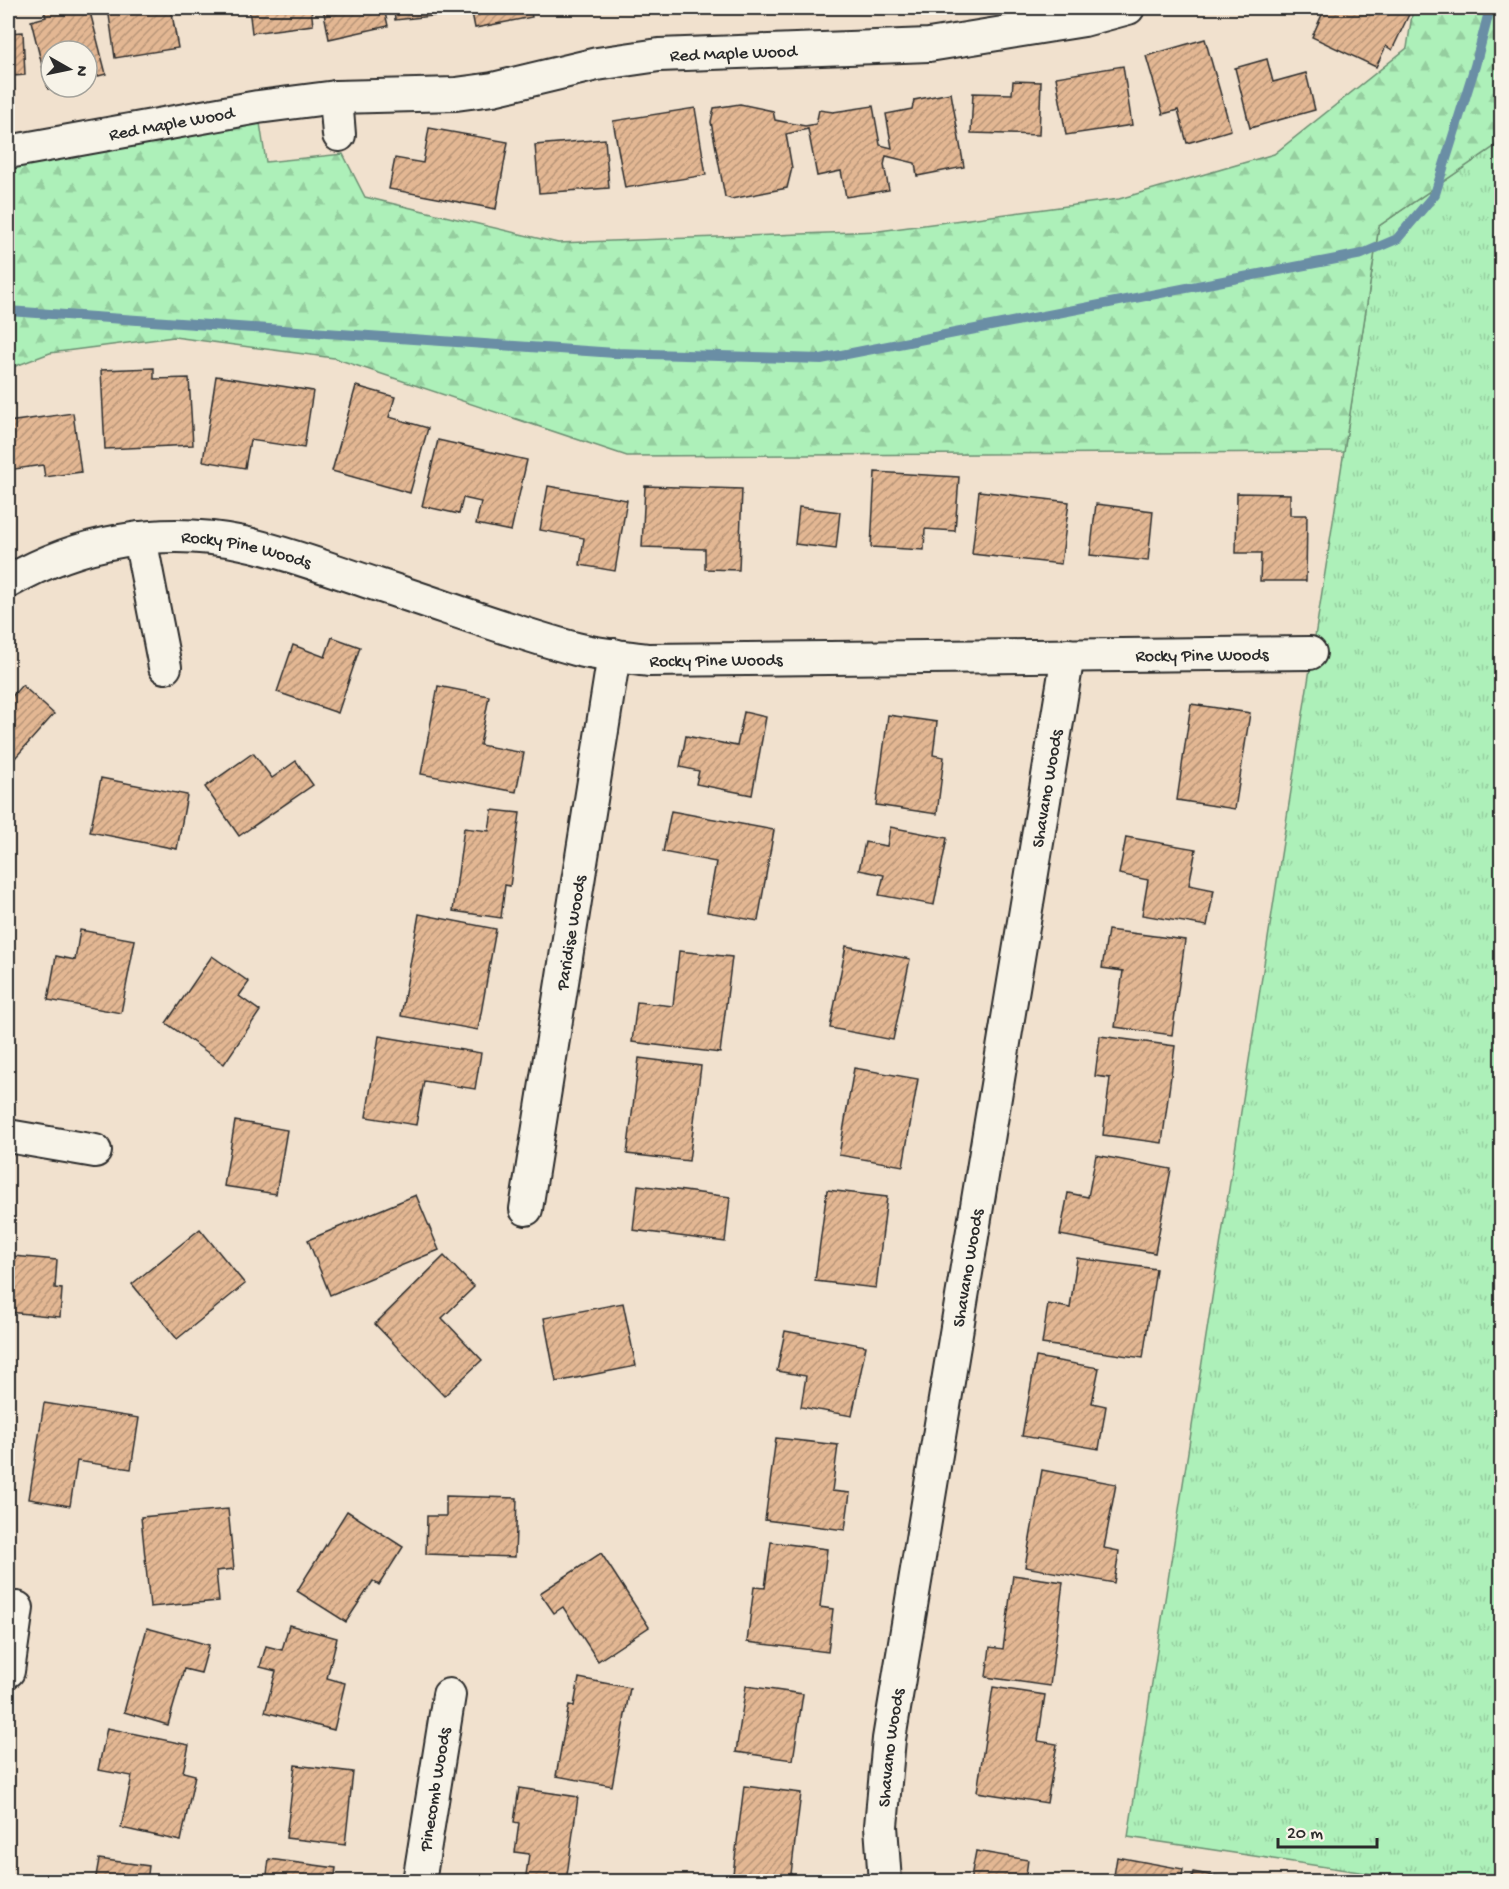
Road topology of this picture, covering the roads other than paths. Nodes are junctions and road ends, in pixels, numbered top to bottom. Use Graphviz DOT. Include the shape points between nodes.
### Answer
graph roads {
  1 [pos="1128,8"];
  2 [pos="336,97"];
  3 [pos="339,135"];
  4 [pos="8,152"];
  5 [pos="140,538"];
  6 [pos="8,582"];
  7 [pos="1310,653"];
  8 [pos="614,655"];
  9 [pos="1068,655"];
  10 [pos="165,667"];
  11 [pos="8,1136"];
  12 [pos="95,1151"];
  13 [pos="526,1209"];
  14 [pos="17,1608"];
  15 [pos="8,1671"];
  16 [pos="449,1695"];
  17 [pos="420,1881"];
  18 [pos="885,1881"];
  1 -- 2 [label="street, Red Maple Wood" via="1084,20 929,45 659,55 597,63 465,93"];
  2 -- 3 [label="street"];
  2 -- 4 [label="street, Red Maple Wood" via="258,107"];
  5 -- 6 [label="street, Rocky Pine Woods" via="71,552"];
  5 -- 8 [label="street, Rocky Pine Woods" via="209,538 244,543 578,650"];
  5 -- 10 [label="street"];
  7 -- 9 [label="street, Rocky Pine Woods"];
  8 -- 9 [label="street, Rocky Pine Woods" via="648,660"];
  8 -- 13 [label="street, Paridise Woods"];
  9 -- 18 [label="street, Shavano Woods" via="889,1739 881,1826"];
  11 -- 12 [label="street"];
  14 -- 15 [label="street"];
  16 -- 17 [label="street, Pinecomb Woods"];
}
